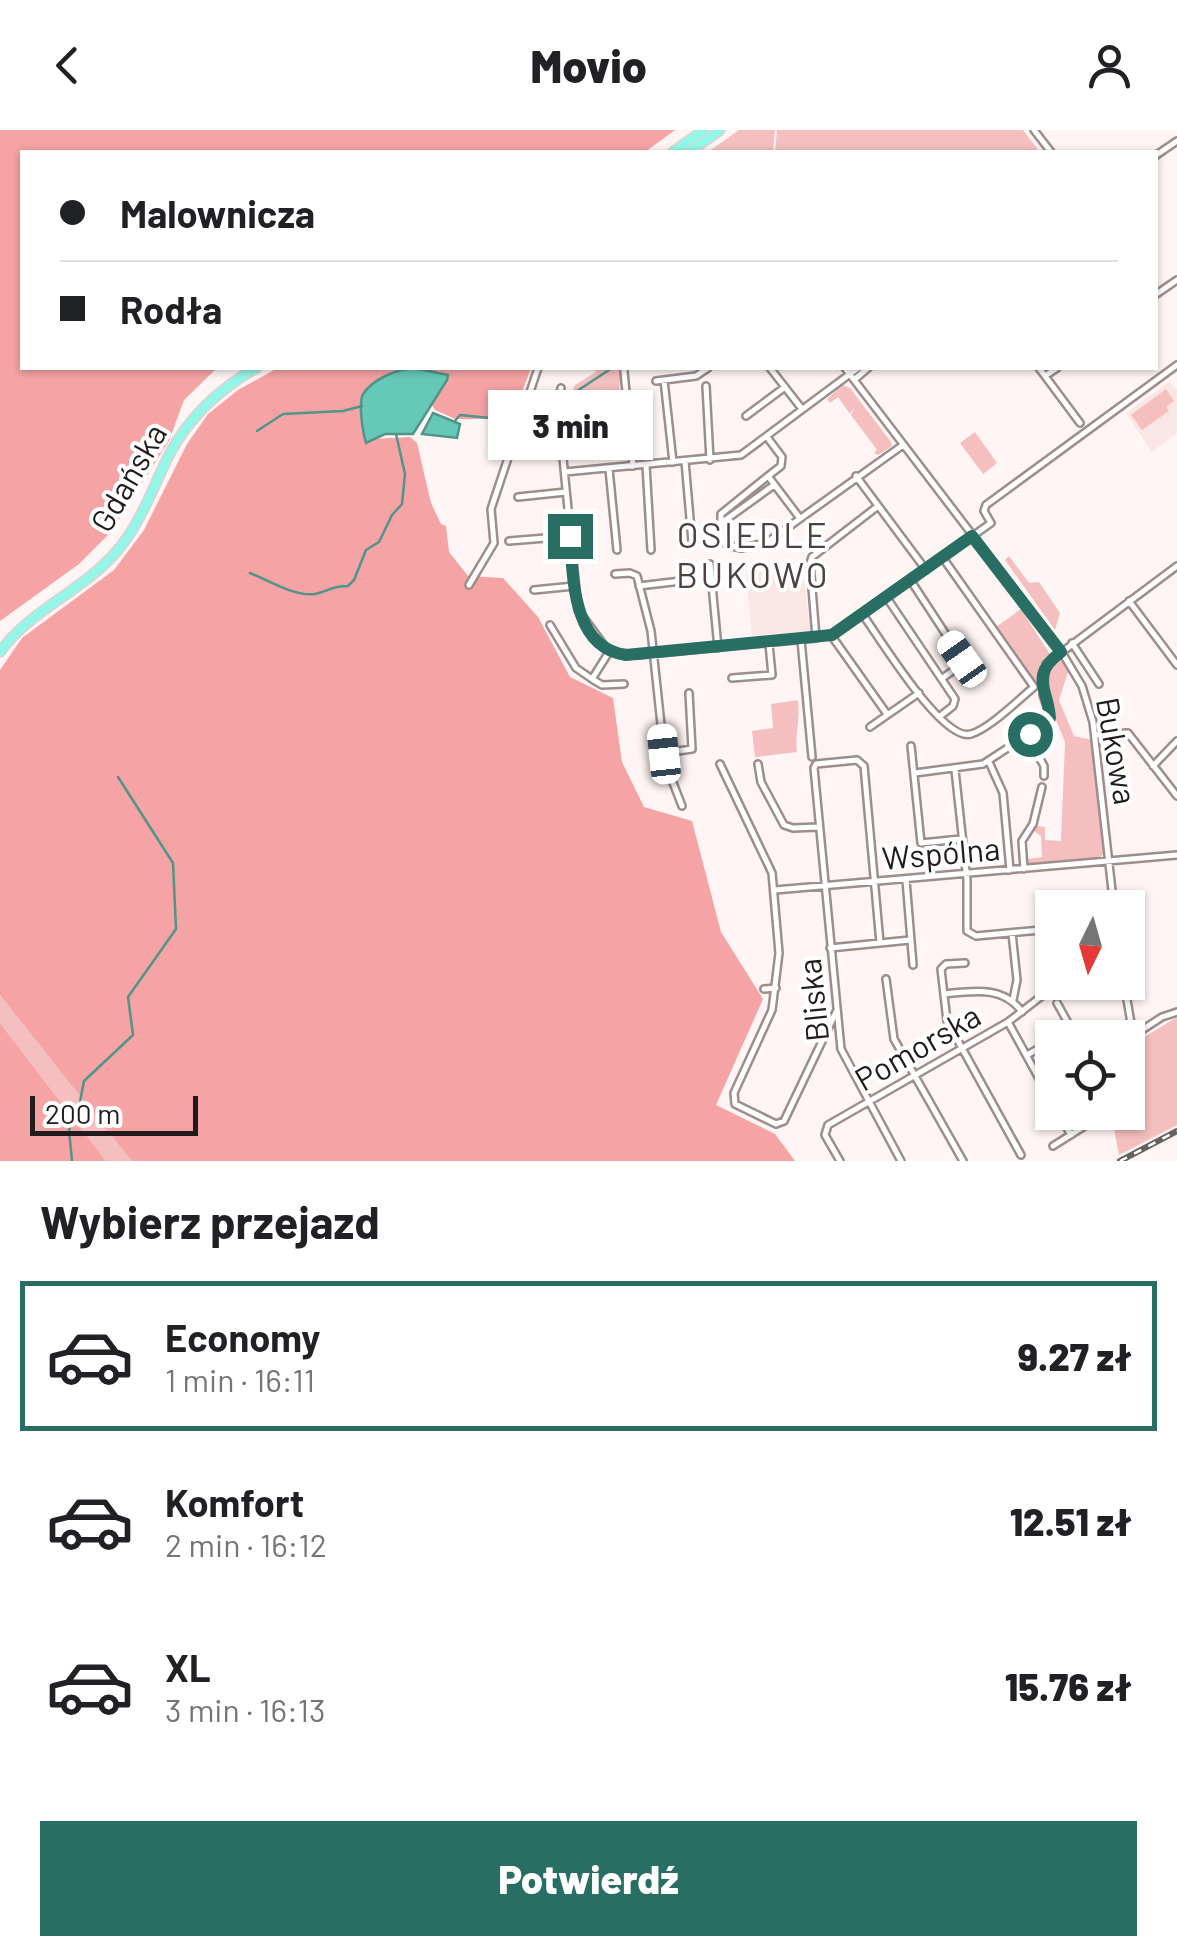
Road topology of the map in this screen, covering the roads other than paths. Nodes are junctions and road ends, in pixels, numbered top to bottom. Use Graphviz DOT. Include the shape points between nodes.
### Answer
graph roads {
  1 [pos="704,130"];
  2 [pos="720,130"];
  3 [pos="1034,130"];
  4 [pos="682,150"];
  5 [pos="683,150"];
  6 [pos="1049,150"];
  7 [pos="1176,369"];
  8 [pos="253,370"];
  9 [pos="537,370"];
  10 [pos="705,370"];
  11 [pos="772,370"];
  12 [pos="1041,370"];
  13 [pos="1054,370"];
  14 [pos="624,371"];
  15 [pos="849,374"];
  16 [pos="1046,376"];
  17 [pos="706,386"];
  18 [pos="785,387"];
  19 [pos="561,388"];
  20 [pos="802,410"];
  21 [pos="746,416"];
  22 [pos="1080,423"];
  23 [pos="767,437"];
  24 [pos="903,445"];
  25 [pos="562,450"];
  26 [pos="517,453"];
  27 [pos="685,461"];
  28 [pos="708,461"];
  29 [pos="673,462"];
  30 [pos="646,465"];
  31 [pos="633,466"];
  32 [pos="609,468"];
  33 [pos="565,472"];
  34 [pos="768,476"];
  35 [pos="856,476"];
  36 [pos="774,486"];
  37 [pos="566,492"];
  38 [pos="518,496"];
  39 [pos="878,506"];
  40 [pos="800,518"];
  41 [pos="720,524"];
  42 [pos="570,536"];
  43 [pos="972,536"];
  44 [pos="509,541"];
  45 [pos="692,542"];
  46 [pos="617,550"];
  47 [pos="651,550"];
  48 [pos="943,558"];
  49 [pos="710,564"];
  50 [pos="1177,566"];
  51 [pos="926,570"];
  52 [pos="615,574"];
  53 [pos="682,581"];
  54 [pos="911,581"];
  55 [pos="468,584"];
  56 [pos="574,586"];
  57 [pos="639,586"];
  58 [pos="534,590"];
  59 [pos="887,598"];
  60 [pos="1129,601"];
  61 [pos="863,614"];
  62 [pos="550,625"];
  63 [pos="832,635"];
  64 [pos="816,638"];
  65 [pos="801,640"];
  66 [pos="1072,643"];
  67 [pos="769,644"];
  68 [pos="718,648"];
  69 [pos="0,652"];
  70 [pos="608,652"];
  71 [pos="1061,652"];
  72 [pos="653,654"];
  73 [pos="1177,665"];
  74 [pos="732,678"];
  75 [pos="942,678"];
  76 [pos="592,679"];
  77 [pos="624,684"];
  78 [pos="1098,684"];
  79 [pos="689,693"];
  80 [pos="918,694"];
  81 [pos="887,714"];
  82 [pos="938,718"];
  83 [pos="870,728"];
  84 [pos="1095,735"];
  85 [pos="1027,736"];
  86 [pos="1177,741"];
  87 [pos="911,746"];
  88 [pos="664,754"];
  89 [pos="814,760"];
  90 [pos="989,762"];
  91 [pos="720,764"];
  92 [pos="758,764"];
  93 [pos="1154,766"];
  94 [pos="955,770"];
  95 [pos="915,772"];
  96 [pos="1044,776"];
  97 [pos="1042,786"];
  98 [pos="1177,796"];
  99 [pos="682,806"];
  100 [pos="818,827"];
  101 [pos="962,839"];
  102 [pos="1177,855"];
  103 [pos="1110,861"];
  104 [pos="1024,869"];
  105 [pos="1010,870"];
  106 [pos="966,874"];
  107 [pos="906,880"];
  108 [pos="875,882"];
  109 [pos="824,886"];
  110 [pos="775,890"];
  111 [pos="1112,890"];
  112 [pos="1035,930"];
  113 [pos="1012,932"];
  114 [pos="910,940"];
  115 [pos="880,943"];
  116 [pos="830,948"];
  117 [pos="965,963"];
  118 [pos="913,966"];
  119 [pos="886,979"];
  120 [pos="776,988"];
  121 [pos="764,989"];
  122 [pos="944,994"];
  123 [pos="1013,1000"];
  124 [pos="1037,1000"];
  125 [pos="1057,1003"];
  126 [pos="837,1010"];
  127 [pos="1022,1012"];
  128 [pos="1177,1012"];
  129 [pos="1066,1020"];
  130 [pos="1008,1022"];
  131 [pos="1145,1028"];
  132 [pos="826,1032"];
  133 [pos="840,1034"];
  134 [pos="962,1049"];
  135 [pos="1035,1050"];
  136 [pos="1027,1055"];
  137 [pos="1035,1070"];
  138 [pos="915,1076"];
  139 [pos="868,1103"];
  140 [pos="1068,1130"];
  141 [pos="1079,1130"];
  142 [pos="1071,1135"];
  143 [pos="1053,1146"];
  144 [pos="1020,1155"];
  145 [pos="840,1161"];
  146 [pos="900,1161"];
  147 [pos="963,1161"];
  1 -- 4 [label="main road"];
  2 -- 5 [label="main road"];
  3 -- 6 [label="street"];
  7 -- 43 [label="street" via="986,505 991,523"];
  8 -- 69 [label="main road, Gdańska" via="214,397 186,428 114,555 24,625"];
  9 -- 55 [label="street" via="491,508 494,543"];
  10 -- 29 [label="street" via="660,380"];
  11 -- 18 [label="street"];
  12 -- 16 [label="street"];
  13 -- 16 [label="street"];
  14 -- 31 [label="street"];
  15 -- 20 [label="street"];
  15 -- 24 [label="street, Bukowa"];
  16 -- 22 [label="street"];
  17 -- 28 [label="street"];
  18 -- 20 [label="street"];
  18 -- 21 [label="street"];
  19 -- 25 [label="street"];
  20 -- 23 [label="street"];
  23 -- 28 [label="street" via="742,455"];
  23 -- 34 [label="street" via="782,457"];
  24 -- 35 [label="street"];
  24 -- 43 [label="street, Bukowa"];
  25 -- 26 [label="street"];
  25 -- 33 [label="street"];
  27 -- 28 [label="street"];
  27 -- 29 [label="street"];
  27 -- 45 [label="street"];
  29 -- 30 [label="street"];
  30 -- 31 [label="street"];
  30 -- 47 [label="street"];
  31 -- 32 [label="street"];
  32 -- 33 [label="street"];
  32 -- 46 [label="street"];
  33 -- 37 [label="street"];
  34 -- 36 [label="street"];
  34 -- 41 [label="street" via="725,509"];
  35 -- 39 [label="street"];
  35 -- 40 [label="street"];
  36 -- 40 [label="street"];
  36 -- 41 [label="street"];
  37 -- 38 [label="street"];
  37 -- 42 [label="street"];
  39 -- 51 [label="street"];
  39 -- 64 [label="street" via="812,557"];
  40 -- 41 [label="street" via="766,543 744,548 727,545"];
  42 -- 44 [label="street"];
  42 -- 56 [label="street"];
  43 -- 48 [label="street"];
  43 -- 71 [label="street, Bukowa"];
  48 -- 51 [label="street"];
  48 -- 82 [label="street" via="1034,687 975,732 951,731"];
  49 -- 68 [label="street"];
  50 -- 60 [label="street"];
  51 -- 54 [label="street"];
  52 -- 57 [label="street" via="634,574"];
  53 -- 57 [label="street"];
  54 -- 59 [label="street"];
  54 -- 75 [label="street" via="962,659"];
  56 -- 58 [label="street"];
  56 -- 70 [label="street" via="581,618"];
  57 -- 72 [label="street"];
  59 -- 61 [label="street"];
  59 -- 75 [label="street"];
  60 -- 66 [label="street"];
  60 -- 73 [label="street"];
  61 -- 63 [label="street"];
  61 -- 80 [label="street"];
  62 -- 76 [label="street" via="576,668"];
  63 -- 64 [label="street"];
  63 -- 81 [label="street"];
  64 -- 65 [label="street"];
  65 -- 67 [label="street"];
  65 -- 89 [label="street, Bliska"];
  66 -- 71 [label="street"];
  66 -- 78 [label="street, Bukowa"];
  67 -- 68 [label="street"];
  67 -- 74 [label="street" via="772,675"];
  68 -- 72 [label="street"];
  70 -- 72 [label="street"];
  70 -- 76 [label="street"];
  71 -- 84 [label="street, Bukowa" via="1082,686"];
  71 -- 85 [label="street" via="1043,671 1050,718"];
  72 -- 88 [label="street"];
  75 -- 82 [label="street" via="955,699"];
  76 -- 77 [label="street"];
  79 -- 88 [label="street" via="692,749"];
  80 -- 81 [label="street"];
  80 -- 82 [label="street"];
  81 -- 83 [label="street"];
  84 -- 93 [label="street" via="1126,732"];
  84 -- 103 [label="street, Bukowa"];
  85 -- 90 [label="street"];
  85 -- 96 [label="street"];
  86 -- 93 [label="street"];
  87 -- 95 [label="street"];
  88 -- 99 [label="street"];
  89 -- 100 [label="street, Bliska"];
  89 -- 108 [label="street" via="857,760 864,766"];
  90 -- 94 [label="street"];
  90 -- 105 [label="street" via="1003,794"];
  91 -- 110 [label="street" via="767,858"];
  92 -- 100 [label="street" via="784,825"];
  93 -- 98 [label="street"];
  94 -- 95 [label="street"];
  94 -- 101 [label="street"];
  95 -- 101 [label="street" via="922,843"];
  97 -- 104 [label="street" via="1022,841"];
  100 -- 109 [label="street, Bliska"];
  101 -- 106 [label="street"];
  102 -- 103 [label="street, Wspólna"];
  103 -- 104 [label="street, Wspólna"];
  103 -- 111 [label="street"];
  104 -- 105 [label="street, Wspólna"];
  105 -- 106 [label="street, Wspólna"];
  106 -- 107 [label="street, Wspólna"];
  106 -- 113 [label="street" via="969,934"];
  107 -- 108 [label="street, Wspólna"];
  107 -- 114 [label="street"];
  108 -- 109 [label="street, Wspólna"];
  108 -- 115 [label="street"];
  109 -- 110 [label="street, Wspólna"];
  109 -- 116 [label="street, Bliska"];
  110 -- 120 [label="street"];
  112 -- 113 [label="street"];
  113 -- 123 [label="street"];
  114 -- 115 [label="street"];
  114 -- 118 [label="street"];
  115 -- 116 [label="street"];
  116 -- 126 [label="street, Bliska"];
  117 -- 122 [label="street" via="942,966"];
  119 -- 138 [label="street" via="894,1040"];
  120 -- 121 [label="street"];
  120 -- 132 [label="street" via="735,1104 776,1124 784,1121"];
  122 -- 123 [label="street" via="980,990"];
  122 -- 134 [label="street" via="947,1021"];
  123 -- 127 [label="street"];
  124 -- 127 [label="street, Pomorska"];
  125 -- 129 [label="street"];
  126 -- 132 [label="street"];
  126 -- 133 [label="street, Bliska"];
  127 -- 130 [label="street, Pomorska"];
  128 -- 131 [label="street"];
  130 -- 134 [label="street, Pomorska"];
  130 -- 136 [label="street"];
  132 -- 133 [label="street"];
  133 -- 139 [label="street, Bliska" via="844,1060"];
  134 -- 138 [label="street, Pomorska"];
  134 -- 144 [label="street"];
  135 -- 136 [label="street"];
  136 -- 137 [label="street"];
  138 -- 139 [label="street, Pomorska"];
  138 -- 147 [label="street"];
  139 -- 145 [label="street, Pomorska" via="826,1127"];
  139 -- 146 [label="street, Bliska"];
  140 -- 142 [label="street"];
  141 -- 142 [label="street"];
  142 -- 143 [label="street"];
}
